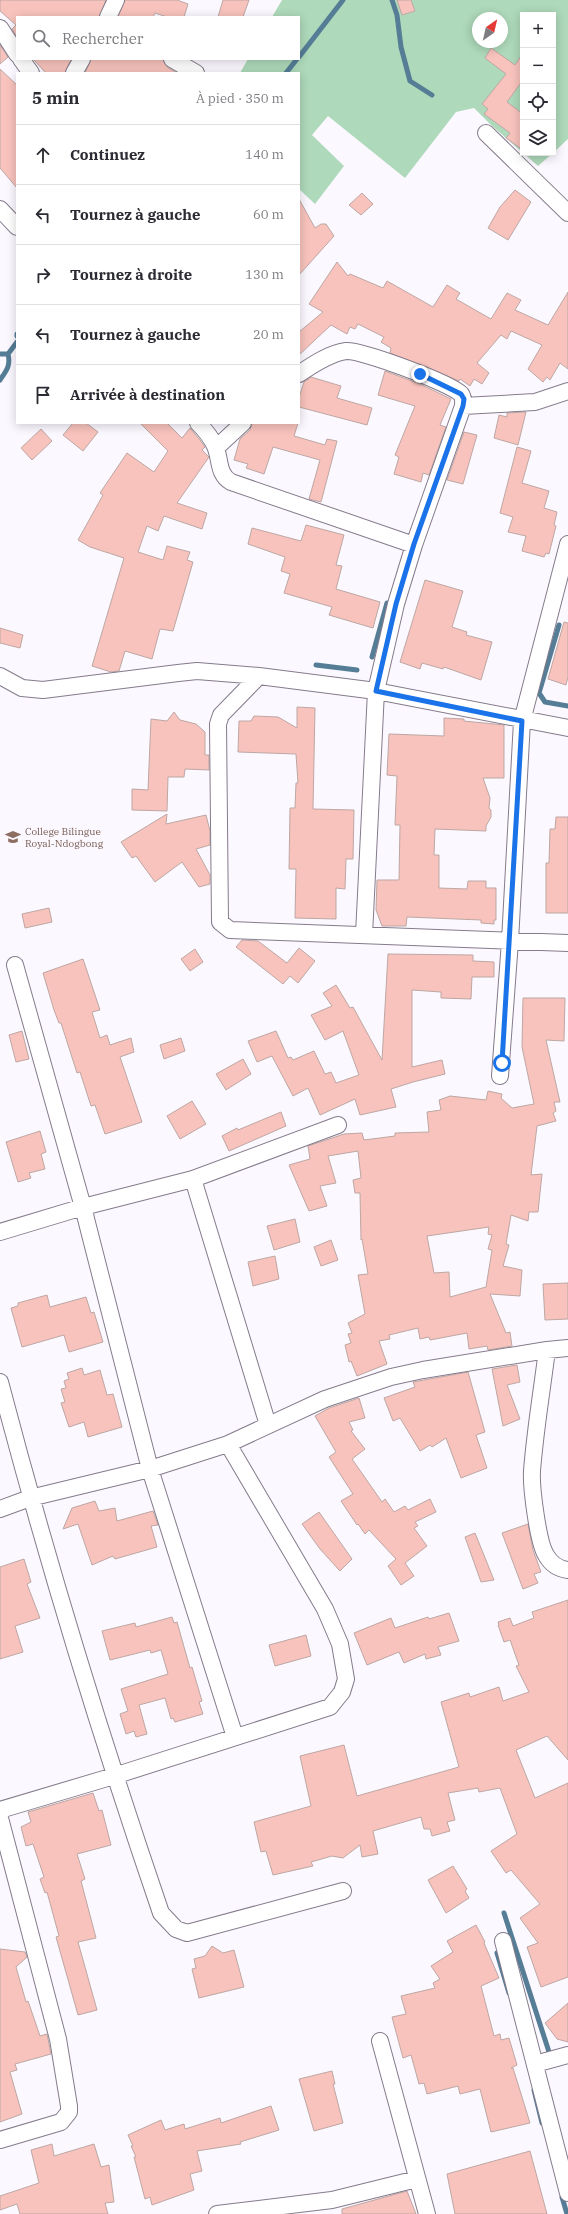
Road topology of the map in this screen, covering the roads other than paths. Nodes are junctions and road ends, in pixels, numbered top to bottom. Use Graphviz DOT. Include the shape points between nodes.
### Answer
graph roads {
  1 [pos="116,0"];
  2 [pos="108,16"];
  3 [pos="0,28"];
  4 [pos="16,52"];
  5 [pos="22,60"];
  6 [pos="81,60"];
  7 [pos="173,60"];
  8 [pos="31,72"];
  9 [pos="75,72"];
  10 [pos="190,72"];
  11 [pos="486,134"];
  12 [pos="0,209"];
  13 [pos="568,213"];
  14 [pos="16,227"];
  15 [pos="300,373"];
  16 [pos="568,391"];
  17 [pos="463,406"];
  18 [pos="199,424"];
  19 [pos="241,424"];
  20 [pos="216,448"];
  21 [pos="414,544"];
  22 [pos="568,544"];
  23 [pos="0,676"];
  24 [pos="259,676"];
  25 [pos="376,691"];
  26 [pos="522,721"];
  27 [pos="568,728"];
  28 [pos="364,935"];
  29 [pos="510,941"];
  30 [pos="568,943"];
  31 [pos="15,965"];
  32 [pos="500,1076"];
  33 [pos="338,1126"];
  34 [pos="193,1179"];
  35 [pos="83,1207"];
  36 [pos="0,1232"];
  37 [pos="568,1348"];
  38 [pos="547,1350"];
  39 [pos="0,1382"];
  40 [pos="268,1425"];
  41 [pos="228,1444"];
  42 [pos="150,1469"];
  43 [pos="30,1498"];
  44 [pos="0,1509"];
  45 [pos="568,1570"];
  46 [pos="235,1737"];
  47 [pos="114,1776"];
  48 [pos="0,1810"];
  49 [pos="0,1818"];
  50 [pos="342,1891"];
  51 [pos="503,1941"];
  52 [pos="380,2041"];
  53 [pos="568,2055"];
  54 [pos="535,2064"];
  55 [pos="0,2140"];
  56 [pos="418,2179"];
  57 [pos="568,2193"];
  58 [pos="217,2214"];
  59 [pos="427,2214"];
  1 -- 2 [label="street"];
  3 -- 4 [label="street"];
  5 -- 8 [label="street"];
  6 -- 9 [label="street"];
  7 -- 10 [label="street"];
  11 -- 13 [label="street"];
  12 -- 14 [label="street"];
  15 -- 17 [label="street" via="340,352 354,352 432,379 461,394 464,399"];
  16 -- 17 [label="street" via="535,402"];
  17 -- 21 [label="street"];
  18 -- 20 [label="street"];
  19 -- 20 [label="street"];
  20 -- 21 [label="street" via="222,474 231,482"];
  21 -- 25 [label="street" via="396,604"];
  22 -- 26 [label="street"];
  23 -- 24 [label="street" via="22,688 43,690 178,673"];
  24 -- 25 [label="street"];
  24 -- 28 [label="street" via="221,715 218,724 220,922 230,930"];
  25 -- 26 [label="street"];
  25 -- 28 [label="street"];
  26 -- 27 [label="street"];
  26 -- 29 [label="street"];
  28 -- 29 [label="street"];
  29 -- 30 [label="street"];
  29 -- 32 [label="street"];
  31 -- 35 [label="street"];
  33 -- 34 [label="street"];
  34 -- 35 [label="street"];
  34 -- 40 [label="street"];
  35 -- 36 [label="street"];
  35 -- 42 [label="street"];
  37 -- 38 [label="street"];
  38 -- 40 [label="street" via="391,1377 325,1399"];
  38 -- 45 [label="street" via="532,1472 536,1513 545,1554 552,1563"];
  39 -- 43 [label="street"];
  40 -- 41 [label="street"];
  41 -- 42 [label="street"];
  41 -- 46 [label="street" via="325,1608 340,1644 346,1679 342,1692 330,1707"];
  42 -- 43 [label="street"];
  42 -- 46 [label="street"];
  43 -- 44 [label="street"];
  43 -- 47 [label="street"];
  46 -- 47 [label="street"];
  47 -- 48 [label="street"];
  47 -- 50 [label="street" via="161,1913 176,1929 188,1933"];
  49 -- 55 [label="street" via="58,2039 69,2106 69,2112 61,2122"];
  51 -- 54 [label="street"];
  52 -- 56 [label="street"];
  53 -- 54 [label="street"];
  54 -- 57 [label="street"];
  56 -- 58 [label="street" via="332,2200"];
  56 -- 59 [label="street"];
}
